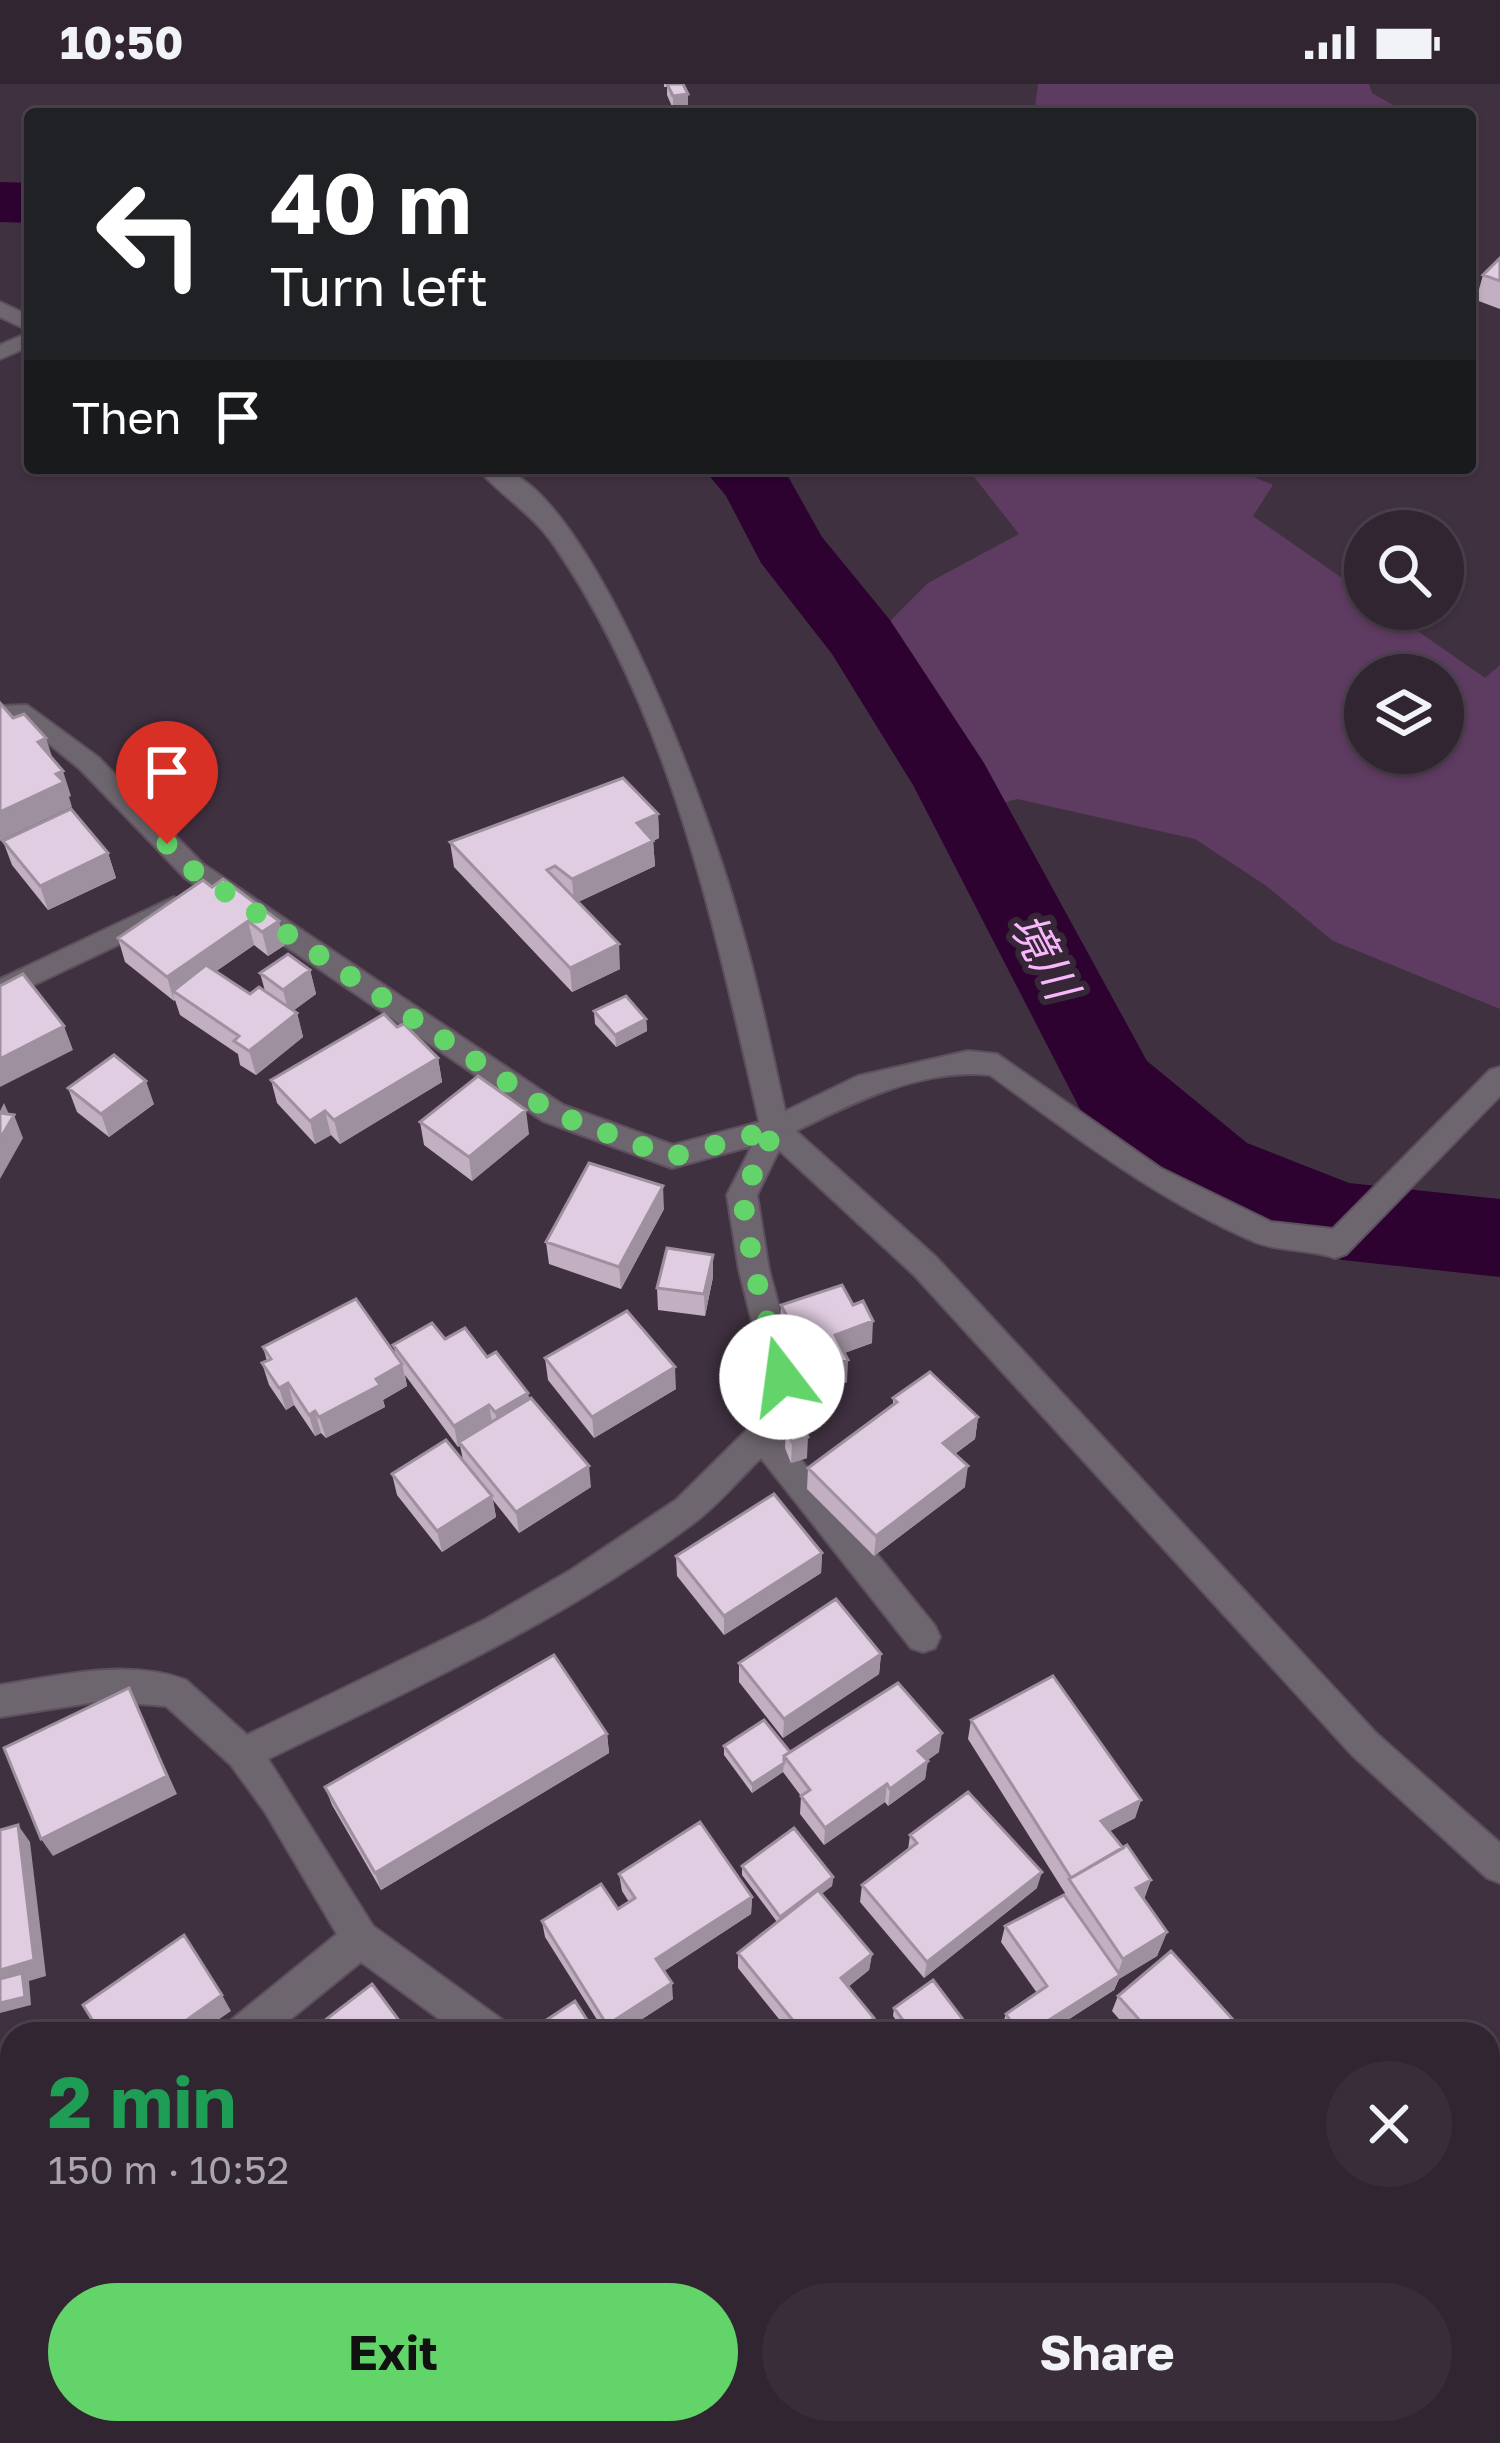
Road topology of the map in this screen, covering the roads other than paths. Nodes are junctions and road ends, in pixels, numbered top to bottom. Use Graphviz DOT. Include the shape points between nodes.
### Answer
graph roads {
  1 [pos="495,474"];
  2 [pos="0,714"];
  3 [pos="217,886"];
  4 [pos="0,991"];
  5 [pos="1500,1078"];
  6 [pos="775,1129"];
  7 [pos="762,1436"];
  8 [pos="923,1637"];
  9 [pos="0,1701"];
  10 [pos="243,1754"];
  11 [pos="1500,1866"];
  12 [pos="360,1939"];
  13 [pos="258,2022"];
  14 [pos="474,2022"];
  1 -- 6 [label="street" via="532,505 587,575 640,684 717,887"];
  2 -- 3 [label="street" via="27,713"];
  3 -- 4 [label="street"];
  3 -- 6 [label="street" via="553,1113 671,1157"];
  5 -- 6 [label="street" via="1335,1246 1268,1234 1150,1177 997,1066 968,1062 858,1088"];
  6 -- 7 [label="street" via="742,1196 782,1377"];
  6 -- 11 [label="street" via="925,1266 1364,1744"];
  7 -- 8 [label="street"];
  7 -- 10 [label="street" via="688,1510 583,1580"];
  9 -- 10 [label="street" via="102,1685 174,1691"];
  10 -- 12 [label="street"];
  12 -- 13 [label="street"];
  12 -- 14 [label="street"];
}
